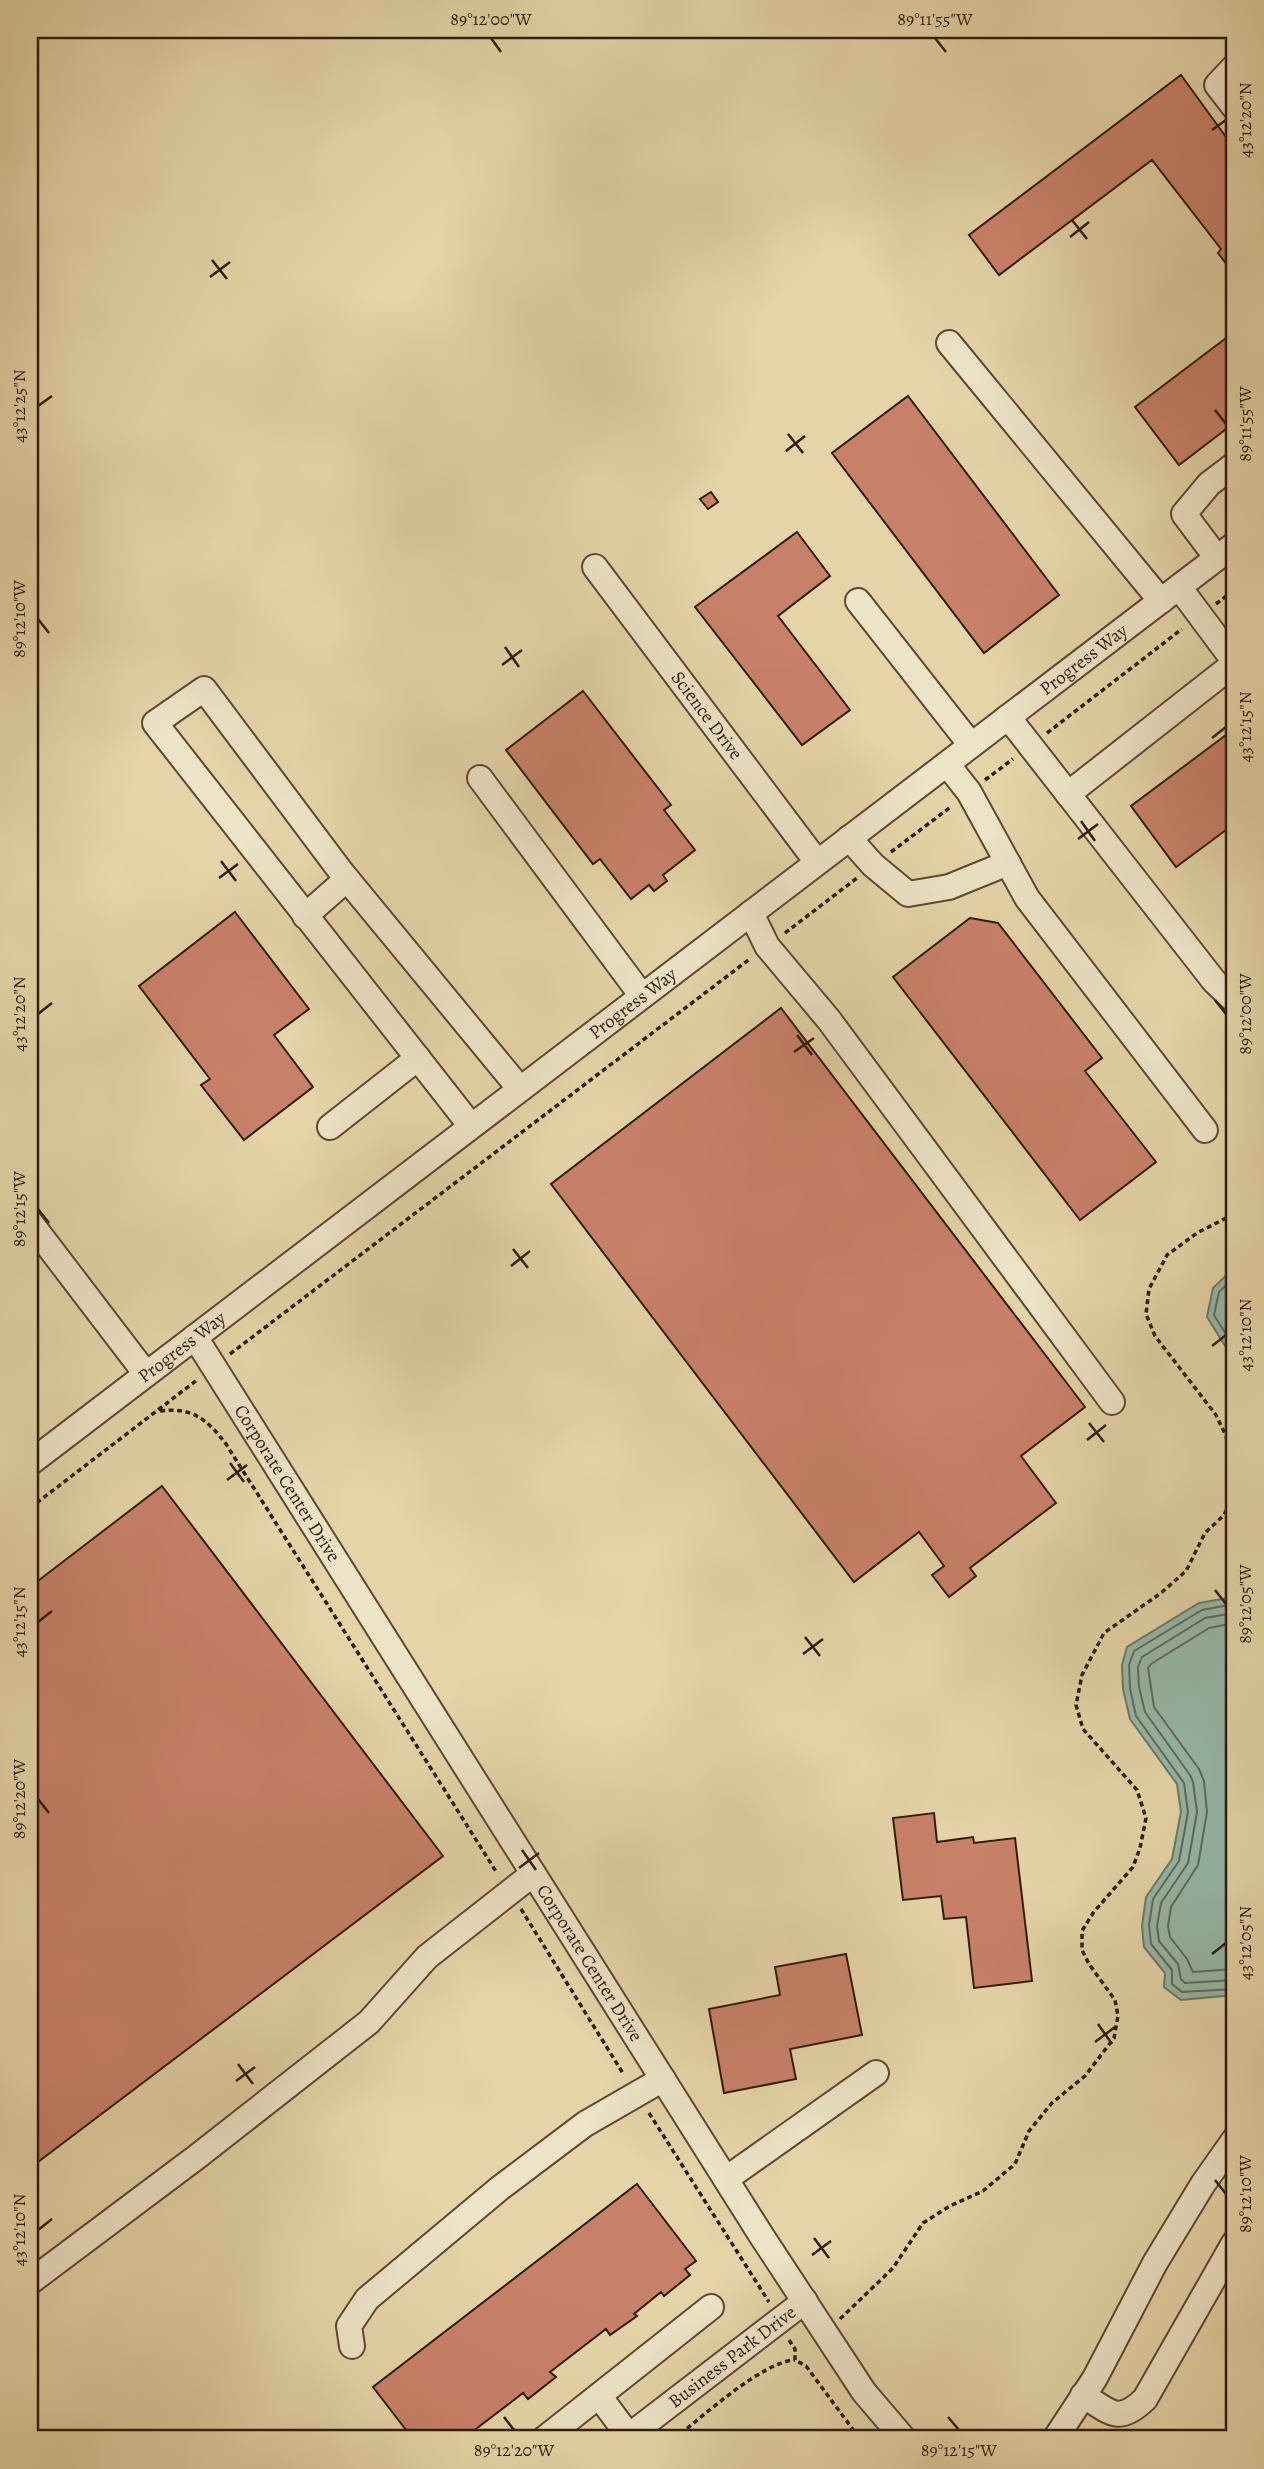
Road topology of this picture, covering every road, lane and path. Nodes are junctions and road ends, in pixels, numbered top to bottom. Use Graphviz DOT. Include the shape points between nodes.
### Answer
graph roads {
  1 [pos="1234,67"];
  2 [pos="1234,107"];
  3 [pos="949,343"];
  4 [pos="1234,465"];
  5 [pos="1226,552"];
  6 [pos="596,567"];
  7 [pos="1234,590"];
  8 [pos="1170,594"];
  9 [pos="858,601"];
  10 [pos="1200,616"];
  11 [pos="1234,662"];
  12 [pos="1008,717"];
  13 [pos="971,745"];
  14 [pos="1030,746"];
  15 [pos="947,764"];
  16 [pos="480,778"];
  17 [pos="969,792"];
  18 [pos="1068,794"];
  19 [pos="849,838"];
  20 [pos="817,862"];
  21 [pos="1008,863"];
  22 [pos="873,865"];
  23 [pos="347,879"];
  24 [pos="751,912"];
  25 [pos="305,916"];
  26 [pos="767,946"];
  27 [pos="642,996"];
  28 [pos="1234,1000"];
  29 [pos="418,1058"];
  30 [pos="520,1089"];
  31 [pos="471,1126"];
  32 [pos="330,1127"];
  33 [pos="1205,1130"];
  34 [pos="1234,1214"];
  35 [pos="30,1222"];
  36 [pos="195,1337"];
  37 [pos="213,1367"];
  38 [pos="146,1374"];
  39 [pos="1112,1402"];
  40 [pos="33,1453"];
  41 [pos="1234,1470"];
  42 [pos="1234,1496"];
  43 [pos="30,1508"];
  44 [pos="533,1874"];
  45 [pos="876,2073"];
  46 [pos="663,2079"];
  47 [pos="1231,2150"];
  48 [pos="726,2179"];
  49 [pos="1234,2243"];
  50 [pos="30,2282"];
  51 [pos="805,2301"];
  52 [pos="711,2307"];
  53 [pos="824,2330"];
  54 [pos="352,2346"];
  55 [pos="794,2349"];
  56 [pos="794,2360"];
  57 [pos="1083,2395"];
  58 [pos="599,2396"];
  59 [pos="627,2438"];
  60 [pos="544,2439"];
  61 [pos="674,2439"];
  62 [pos="904,2439"];
  63 [pos="1055,2439"];
  1 -- 2 [label="street" via="1217,85"];
  3 -- 8 [label="street"];
  4 -- 5 [label="street" via="1209,484 1184,514"];
  5 -- 8 [label="street, Progress Way"];
  6 -- 20 [label="street, Science Drive"];
  7 -- 10 [label="path"];
  8 -- 10 [label="street"];
  8 -- 12 [label="street, Progress Way"];
  9 -- 13 [label="street"];
  10 -- 11 [label="street"];
  10 -- 14 [label="path"];
  11 -- 18 [label="street"];
  12 -- 13 [label="street, Progress Way"];
  12 -- 14 [label="street"];
  13 -- 15 [label="street, Progress Way"];
  14 -- 17 [label="path"];
  14 -- 18 [label="street"];
  15 -- 17 [label="street"];
  15 -- 19 [label="street, Progress Way"];
  16 -- 27 [label="street"];
  17 -- 21 [label="street"];
  17 -- 22 [label="path"];
  18 -- 28 [label="street" via="1214,981"];
  19 -- 20 [label="street, Progress Way"];
  19 -- 22 [label="street"];
  20 -- 24 [label="street, Progress Way"];
  21 -- 22 [label="street" via="949,887 908,894"];
  21 -- 33 [label="street" via="1027,898"];
  22 -- 26 [label="path"];
  23 -- 25 [label="street"];
  23 -- 25 [label="street" via="204,689 155,723"];
  23 -- 30 [label="street"];
  24 -- 26 [label="street"];
  24 -- 27 [label="street, Progress Way"];
  25 -- 29 [label="street"];
  26 -- 37 [label="path"];
  26 -- 39 [label="street" via="829,1020"];
  27 -- 30 [label="street, Progress Way"];
  29 -- 31 [label="street"];
  29 -- 32 [label="street"];
  30 -- 31 [label="street, Progress Way"];
  31 -- 36 [label="street, Progress Way"];
  34 -- 41 [label="path" via="1196,1233 1167,1255 1149,1290 1146,1314 1155,1336 1216,1415"];
  35 -- 38 [label="street"];
  36 -- 37 [label="street, Corporate Center Drive"];
  36 -- 38 [label="street, Progress Way"];
  37 -- 43 [label="path"];
  37 -- 44 [label="street, Corporate Center Drive"];
  38 -- 40 [label="street, Progress Way"];
  42 -- 53 [label="path" via="1224,1515 1205,1533 1186,1571 1104,1633 1082,1675 1076,1705 1083,1729 1137,1790 1146,1818 1133,1867 1082,1931 1082,1950 1115,2000 1114,2038 1085,2076 1052,2103 1029,2131 1015,2164 983,2191 923,2223 893,2268 848,2314"];
  44 -- 46 [label="street, Corporate Center Drive"];
  44 -- 50 [label="street" via="427,1957 369,2022"];
  45 -- 48 [label="street"];
  46 -- 48 [label="street, Corporate Center Drive"];
  46 -- 54 [label="street" via="585,2123 367,2299 349,2326"];
  47 -- 57 [label="street" via="1203,2184 1155,2263"];
  48 -- 51 [label="street, Corporate Center Drive"];
  49 -- 57 [label="street" via="1145,2399 1126,2414 1114,2414"];
  51 -- 53 [label="street, Corporate Center Drive"];
  51 -- 59 [label="street, Business Park Drive"];
  52 -- 58 [label="street"];
  53 -- 55 [label="path"];
  53 -- 62 [label="street, Corporate Center Drive" via="864,2392"];
  56 -- 61 [label="path" via="777,2363 753,2378"];
  57 -- 63 [label="street"];
  58 -- 59 [label="street"];
  58 -- 60 [label="street"];
}
